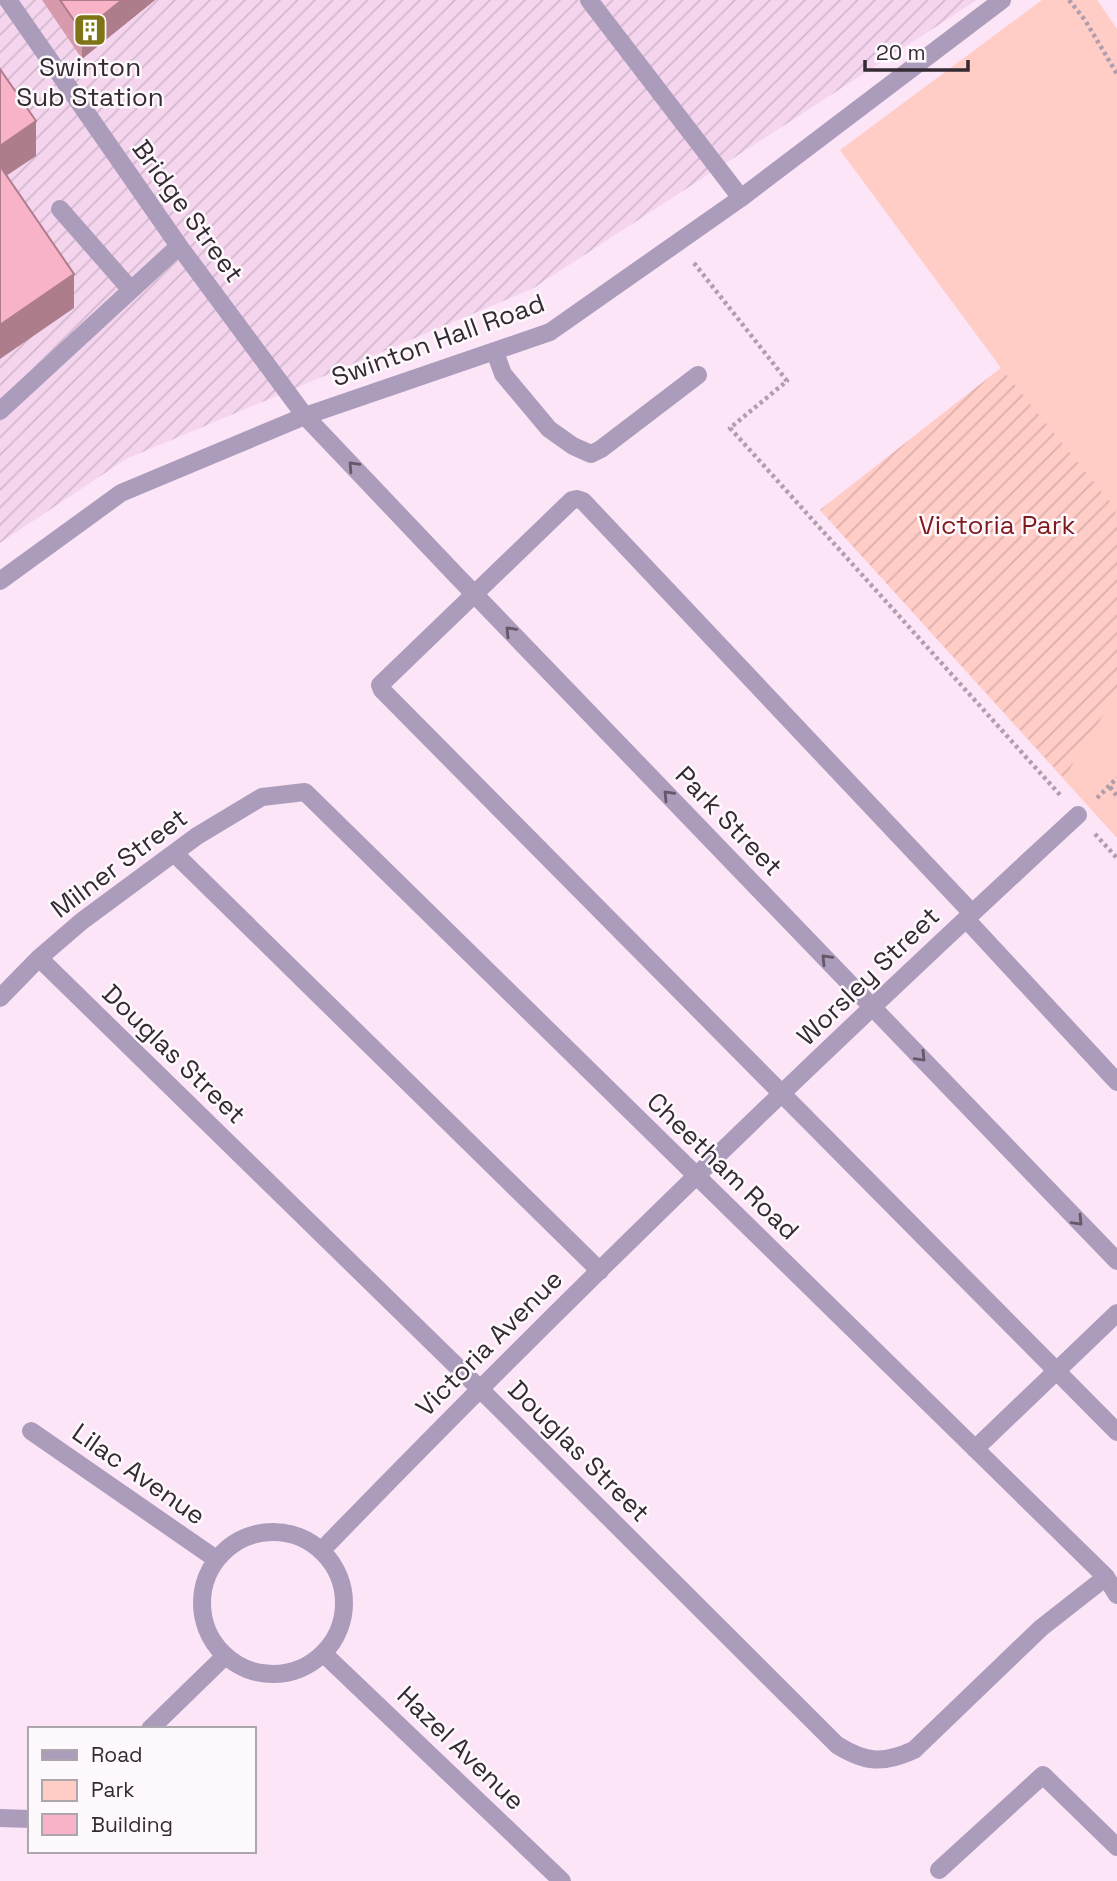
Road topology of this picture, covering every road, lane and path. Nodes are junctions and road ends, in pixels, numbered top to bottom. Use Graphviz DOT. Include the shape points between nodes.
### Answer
graph roads {
  1 [pos="8,0"];
  2 [pos="589,0"];
  3 [pos="1002,0"];
  4 [pos="1069,0"];
  5 [pos="1117,74"];
  6 [pos="741,198"];
  7 [pos="60,209"];
  8 [pos="678,243"];
  9 [pos="179,246"];
  10 [pos="131,290"];
  11 [pos="495,352"];
  12 [pos="698,374"];
  13 [pos="0,411"];
  14 [pos="305,415"];
  15 [pos="0,581"];
  16 [pos="474,594"];
  17 [pos="1110,787"];
  18 [pos="283,793"];
  19 [pos="1117,796"];
  20 [pos="1078,815"];
  21 [pos="174,853"];
  22 [pos="969,916"];
  23 [pos="39,958"];
  24 [pos="0,998"];
  25 [pos="873,1008"];
  26 [pos="1117,1082"];
  27 [pos="782,1094"];
  28 [pos="697,1177"];
  29 [pos="1117,1261"];
  30 [pos="600,1271"];
  31 [pos="1117,1313"];
  32 [pos="1057,1371"];
  33 [pos="479,1388"];
  34 [pos="31,1431"];
  35 [pos="1117,1432"];
  36 [pos="975,1449"];
  37 [pos="322,1550"];
  38 [pos="216,1559"];
  39 [pos="1106,1577"];
  40 [pos="1117,1595"];
  41 [pos="324,1654"];
  42 [pos="225,1656"];
  43 [pos="152,1727"];
  44 [pos="0,1818"];
  45 [pos="28,1819"];
  46 [pos="1117,1847"];
  47 [pos="939,1870"];
  48 [pos="562,1881"];
  1 -- 9 [label="street, Bridge Street"];
  2 -- 6 [label="street"];
  3 -- 6 [label="street, Swinton Hall Road"];
  4 -- 5 [label="path"];
  6 -- 8 [label="street, Swinton Hall Road"];
  7 -- 10 [label="street"];
  8 -- 11 [label="street, Swinton Hall Road" via="550,332"];
  8 -- 20 [label="path" via="787,381 730,428"];
  9 -- 10 [label="street"];
  9 -- 14 [label="street, Bridge Street"];
  10 -- 13 [label="street"];
  11 -- 12 [label="street" via="503,373 549,429 591,454"];
  11 -- 14 [label="street, Swinton Hall Road"];
  14 -- 15 [label="street, Swinton Hall Road" via="121,493"];
  16 -- 14 [label="street, Park Street, one-way"];
  16 -- 22 [label="street" via="572,500 583,501"];
  25 -- 16 [label="street, Park Street, one-way"];
  16 -- 27 [label="street" via="384,680 382,690"];
  17 -- 19 [label="path"];
  18 -- 21 [label="street, Milner Street" via="262,797"];
  18 -- 28 [label="street, Cheetham Road" via="305,792"];
  20 -- 22 [label="street, Worsley Street"];
  21 -- 23 [label="street, Milner Street" via="82,920"];
  21 -- 30 [label="street"];
  22 -- 25 [label="street, Worsley Street"];
  22 -- 26 [label="street"];
  23 -- 24 [label="street, Milner Street"];
  23 -- 33 [label="street, Douglas Street"];
  25 -- 27 [label="street, Worsley Street"];
  25 -- 29 [label="street, Park Street, one-way"];
  27 -- 28 [label="street, Worsley Street"];
  27 -- 32 [label="street"];
  28 -- 30 [label="street, Victoria Avenue"];
  28 -- 36 [label="street, Cheetham Road"];
  30 -- 33 [label="street, Victoria Avenue"];
  31 -- 32 [label="street"];
  32 -- 35 [label="street"];
  32 -- 36 [label="street"];
  33 -- 37 [label="street, Victoria Avenue"];
  33 -- 39 [label="street, Douglas Street" via="837,1745 854,1756 894,1759 914,1750 1041,1628"];
  34 -- 38 [label="street, Lilac Avenue"];
  36 -- 39 [label="street, Cheetham Road"];
  37 -- 38 [label="street" via="303,1537 279,1531 256,1533 234,1543"];
  37 -- 41 [label="street" via="344,1590 344,1613"];
  38 -- 42 [label="street" via="201,1599 211,1639"];
  39 -- 40 [label="street, Cheetham Road"];
  41 -- 42 [label="street" via="306,1667 264,1675"];
  41 -- 48 [label="street, Hazel Avenue"];
  42 -- 43 [label="street"];
  44 -- 45 [label="street"];
  46 -- 47 [label="street" via="1043,1775"];
}
